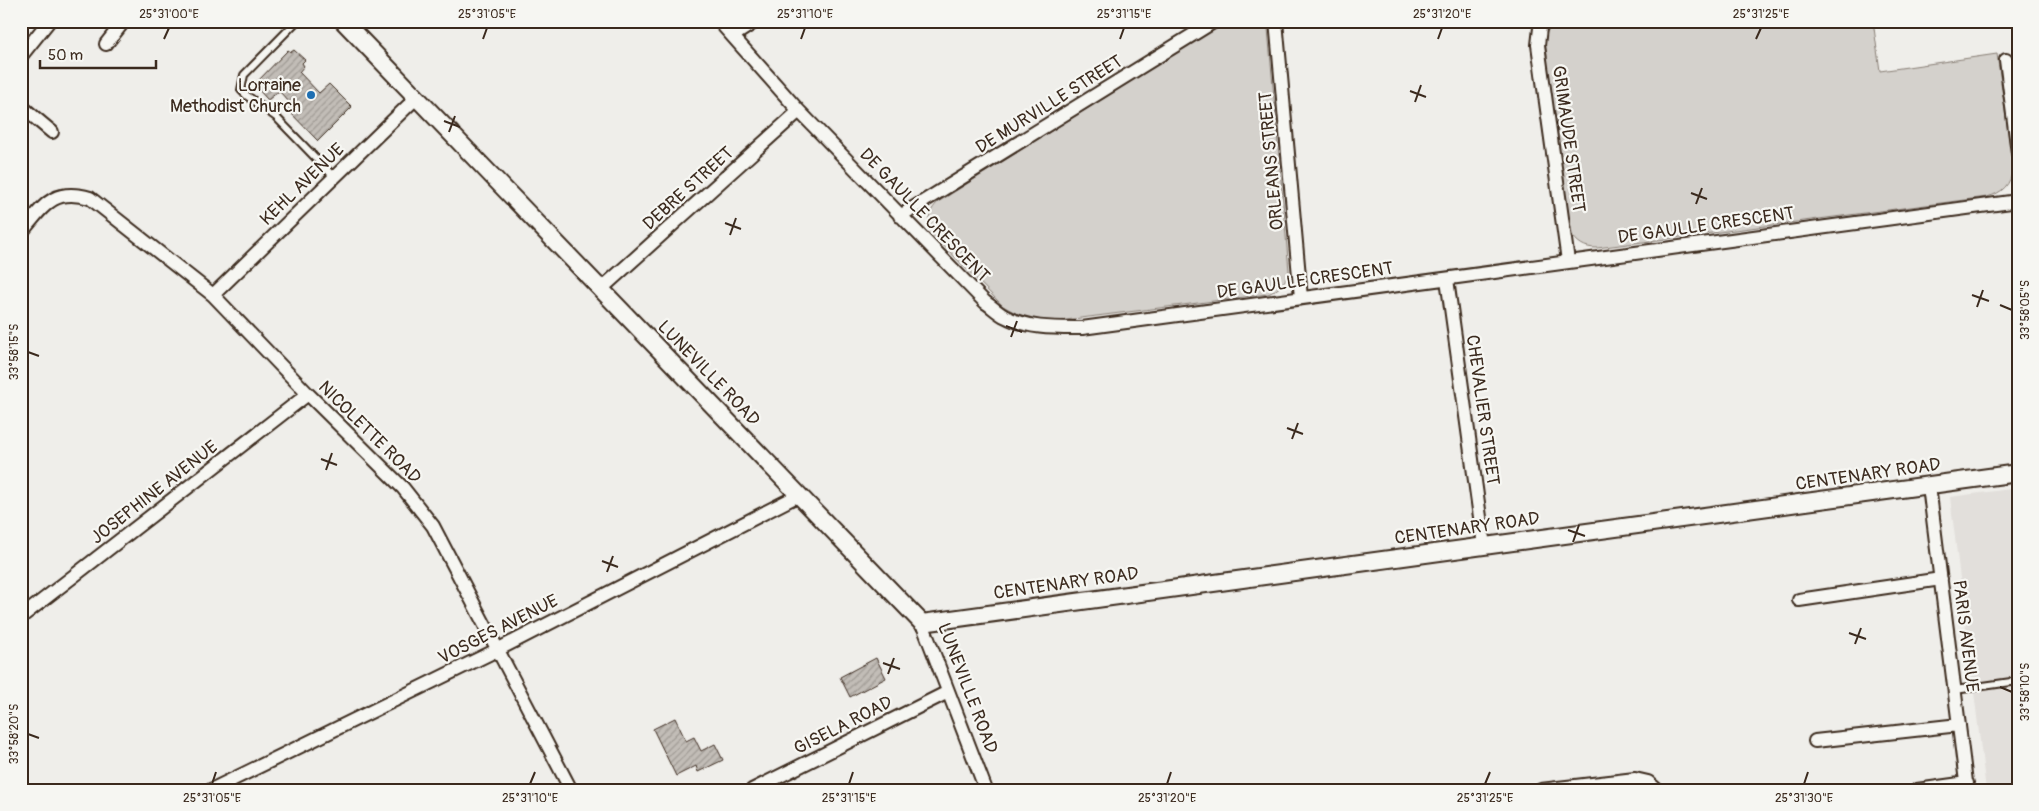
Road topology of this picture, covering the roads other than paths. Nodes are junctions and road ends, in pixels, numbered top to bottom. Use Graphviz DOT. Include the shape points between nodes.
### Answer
graph roads {
  1 [pos="49,21"];
  2 [pos="124,21"];
  3 [pos="297,21"];
  4 [pos="343,21"];
  5 [pos="720,21"];
  6 [pos="756,21"];
  7 [pos="1215,21"];
  8 [pos="1276,21"];
  9 [pos="1544,21"];
  10 [pos="733,36"];
  11 [pos="106,44"];
  12 [pos="21,56"];
  13 [pos="2006,60"];
  14 [pos="416,98"];
  15 [pos="21,106"];
  16 [pos="799,111"];
  17 [pos="52,132"];
  18 [pos="2018,153"];
  19 [pos="334,178"];
  20 [pos="2018,200"];
  21 [pos="900,216"];
  22 [pos="21,233"];
  23 [pos="1568,262"];
  24 [pos="1447,279"];
  25 [pos="600,290"];
  26 [pos="213,294"];
  27 [pos="1301,298"];
  28 [pos="308,394"];
  29 [pos="2018,473"];
  30 [pos="1929,486"];
  31 [pos="799,495"];
  32 [pos="1484,546"];
  33 [pos="1941,579"];
  34 [pos="1799,600"];
  35 [pos="21,617"];
  36 [pos="922,623"];
  37 [pos="496,650"];
  38 [pos="2018,681"];
  39 [pos="1955,690"];
  40 [pos="948,692"];
  41 [pos="1959,725"];
  42 [pos="1815,741"];
  43 [pos="1967,786"];
  44 [pos="211,790"];
  45 [pos="571,790"];
  46 [pos="752,790"];
  47 [pos="986,790"];
  48 [pos="1541,790"];
  49 [pos="1657,790"];
  50 [pos="1917,790"];
  1 -- 12 [label="street"];
  2 -- 11 [label="street"];
  3 -- 19 [label="lane" via="244,75 242,90 276,117"];
  4 -- 14 [label="street, LUNEVILLE ROAD"];
  5 -- 10 [label="street, DE GAULLE CRESCENT"];
  6 -- 10 [label="street"];
  7 -- 21 [label="street, DE MURVILLE STREET"];
  8 -- 27 [label="street, ORLEANS STREET"];
  9 -- 23 [label="street, GRIMAUDE STREET" via="1538,45"];
  10 -- 16 [label="street, DE GAULLE CRESCENT"];
  13 -- 18 [label="street"];
  14 -- 19 [label="street, KEHL AVENUE"];
  14 -- 25 [label="street, LUNEVILLE ROAD"];
  15 -- 17 [label="street"];
  16 -- 21 [label="street, DE GAULLE CRESCENT"];
  16 -- 25 [label="street, DEBRE STREET"];
  19 -- 26 [label="street, KEHL AVENUE"];
  20 -- 23 [label="street, DE GAULLE CRESCENT"];
  21 -- 27 [label="street, DE GAULLE CRESCENT" via="985,302 1004,316 1028,325 1082,328"];
  22 -- 26 [label="street, NICOLETTE ROAD" via="57,196 77,194 90,198"];
  23 -- 24 [label="street, DE GAULLE CRESCENT"];
  24 -- 27 [label="street, DE GAULLE CRESCENT"];
  24 -- 32 [label="street, CHEVALIER STREET"];
  25 -- 31 [label="street, LUNEVILLE ROAD"];
  26 -- 28 [label="street, NICOLETTE ROAD"];
  28 -- 35 [label="street, JOSEPHINE AVENUE"];
  28 -- 37 [label="street, NICOLETTE ROAD" via="422,509"];
  29 -- 30 [label="street, CENTENARY ROAD"];
  30 -- 32 [label="street, CENTENARY ROAD"];
  30 -- 33 [label="street, PARIS AVENUE"];
  31 -- 36 [label="street, LUNEVILLE ROAD"];
  31 -- 37 [label="street, VOSGES AVENUE"];
  32 -- 36 [label="street, CENTENARY ROAD"];
  33 -- 34 [label="street"];
  33 -- 39 [label="street, PARIS AVENUE"];
  36 -- 40 [label="street, LUNEVILLE ROAD"];
  37 -- 44 [label="street, VOSGES AVENUE"];
  37 -- 45 [label="street, NICOLETTE ROAD"];
  38 -- 39 [label="lane"];
  39 -- 41 [label="street, PARIS AVENUE"];
  40 -- 46 [label="street, GISELA ROAD"];
  40 -- 47 [label="street, LUNEVILLE ROAD"];
  41 -- 42 [label="street"];
  41 -- 43 [label="street, PARIS AVENUE"];
  43 -- 50 [label="street"];
  48 -- 49 [label="street" via="1628,779 1648,782"];
}
